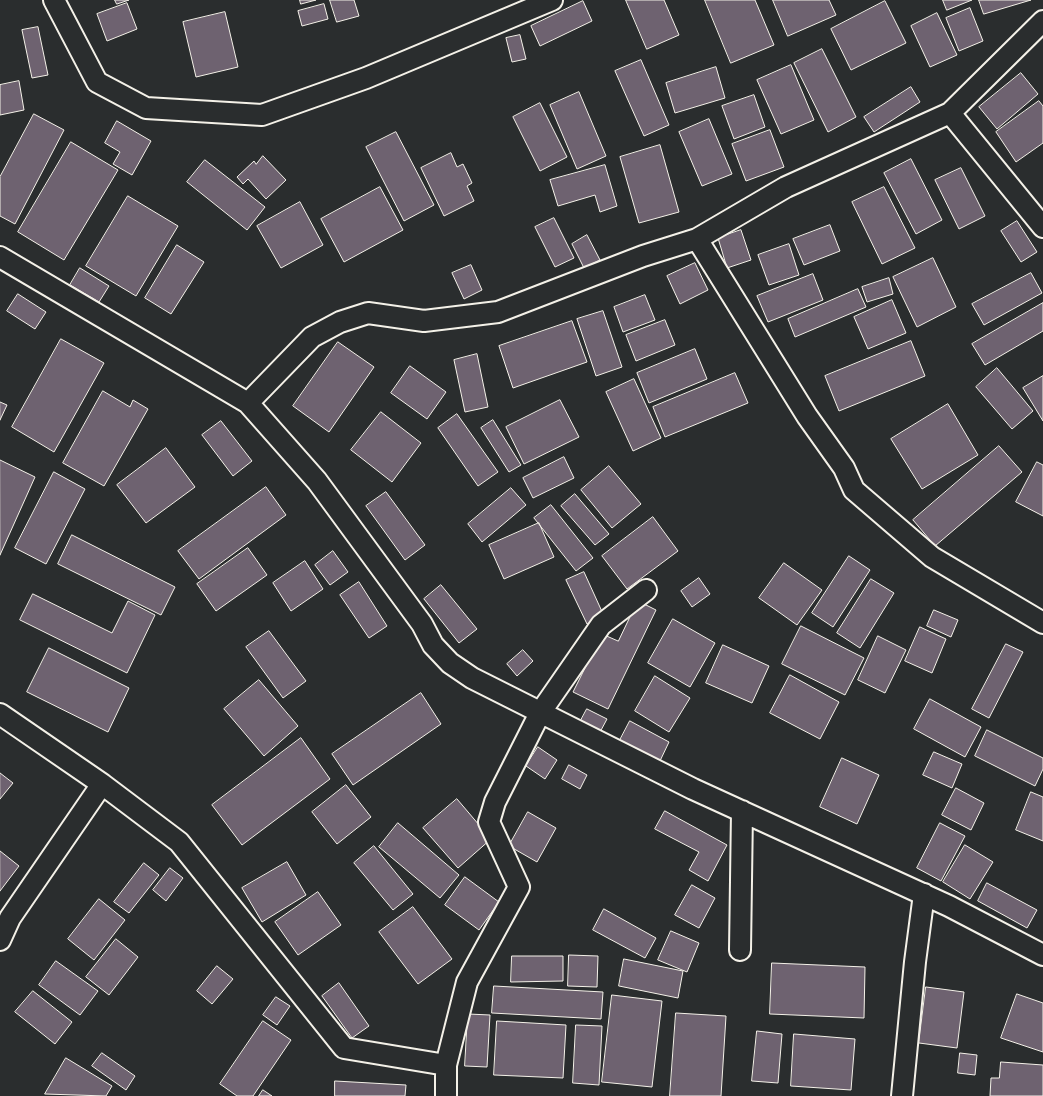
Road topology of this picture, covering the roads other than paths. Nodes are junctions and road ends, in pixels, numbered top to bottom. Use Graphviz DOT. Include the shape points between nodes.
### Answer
graph roads {
  1 [pos="54,0"];
  2 [pos="552,0"];
  3 [pos="1043,21"];
  4 [pos="950,114"];
  5 [pos="1043,228"];
  6 [pos="696,239"];
  7 [pos="0,257"];
  8 [pos="248,403"];
  9 [pos="646,590"];
  10 [pos="1043,623"];
  11 [pos="540,712"];
  12 [pos="0,714"];
  13 [pos="102,784"];
  14 [pos="742,811"];
  15 [pos="924,894"];
  16 [pos="0,940"];
  17 [pos="740,950"];
  18 [pos="1043,955"];
  19 [pos="446,1065"];
  20 [pos="446,1096"];
  21 [pos="902,1096"];
  1 -- 2 [label="street" via="97,82 146,108 262,115 366,78"];
  3 -- 4 [label="street"];
  4 -- 5 [label="street"];
  4 -- 6 [label="street" via="786,187"];
  6 -- 8 [label="street" via="498,312 424,321 368,313 340,322 312,337"];
  6 -- 10 [label="street" via="807,416 844,468 854,490 932,557"];
  7 -- 8 [label="street"];
  8 -- 11 [label="street" via="317,481 422,624 433,645 450,663 472,678"];
  9 -- 11 [label="street" via="601,625"];
  11 -- 14 [label="street"];
  11 -- 19 [label="street" via="495,802 490,822 520,887 467,982"];
  12 -- 13 [label="street"];
  13 -- 16 [label="street" via="10,918"];
  13 -- 19 [label="street" via="180,842 344,1048"];
  14 -- 15 [label="street"];
  14 -- 17 [label="street"];
  15 -- 18 [label="street"];
  15 -- 21 [label="street"];
  19 -- 20 [label="street"];
}
